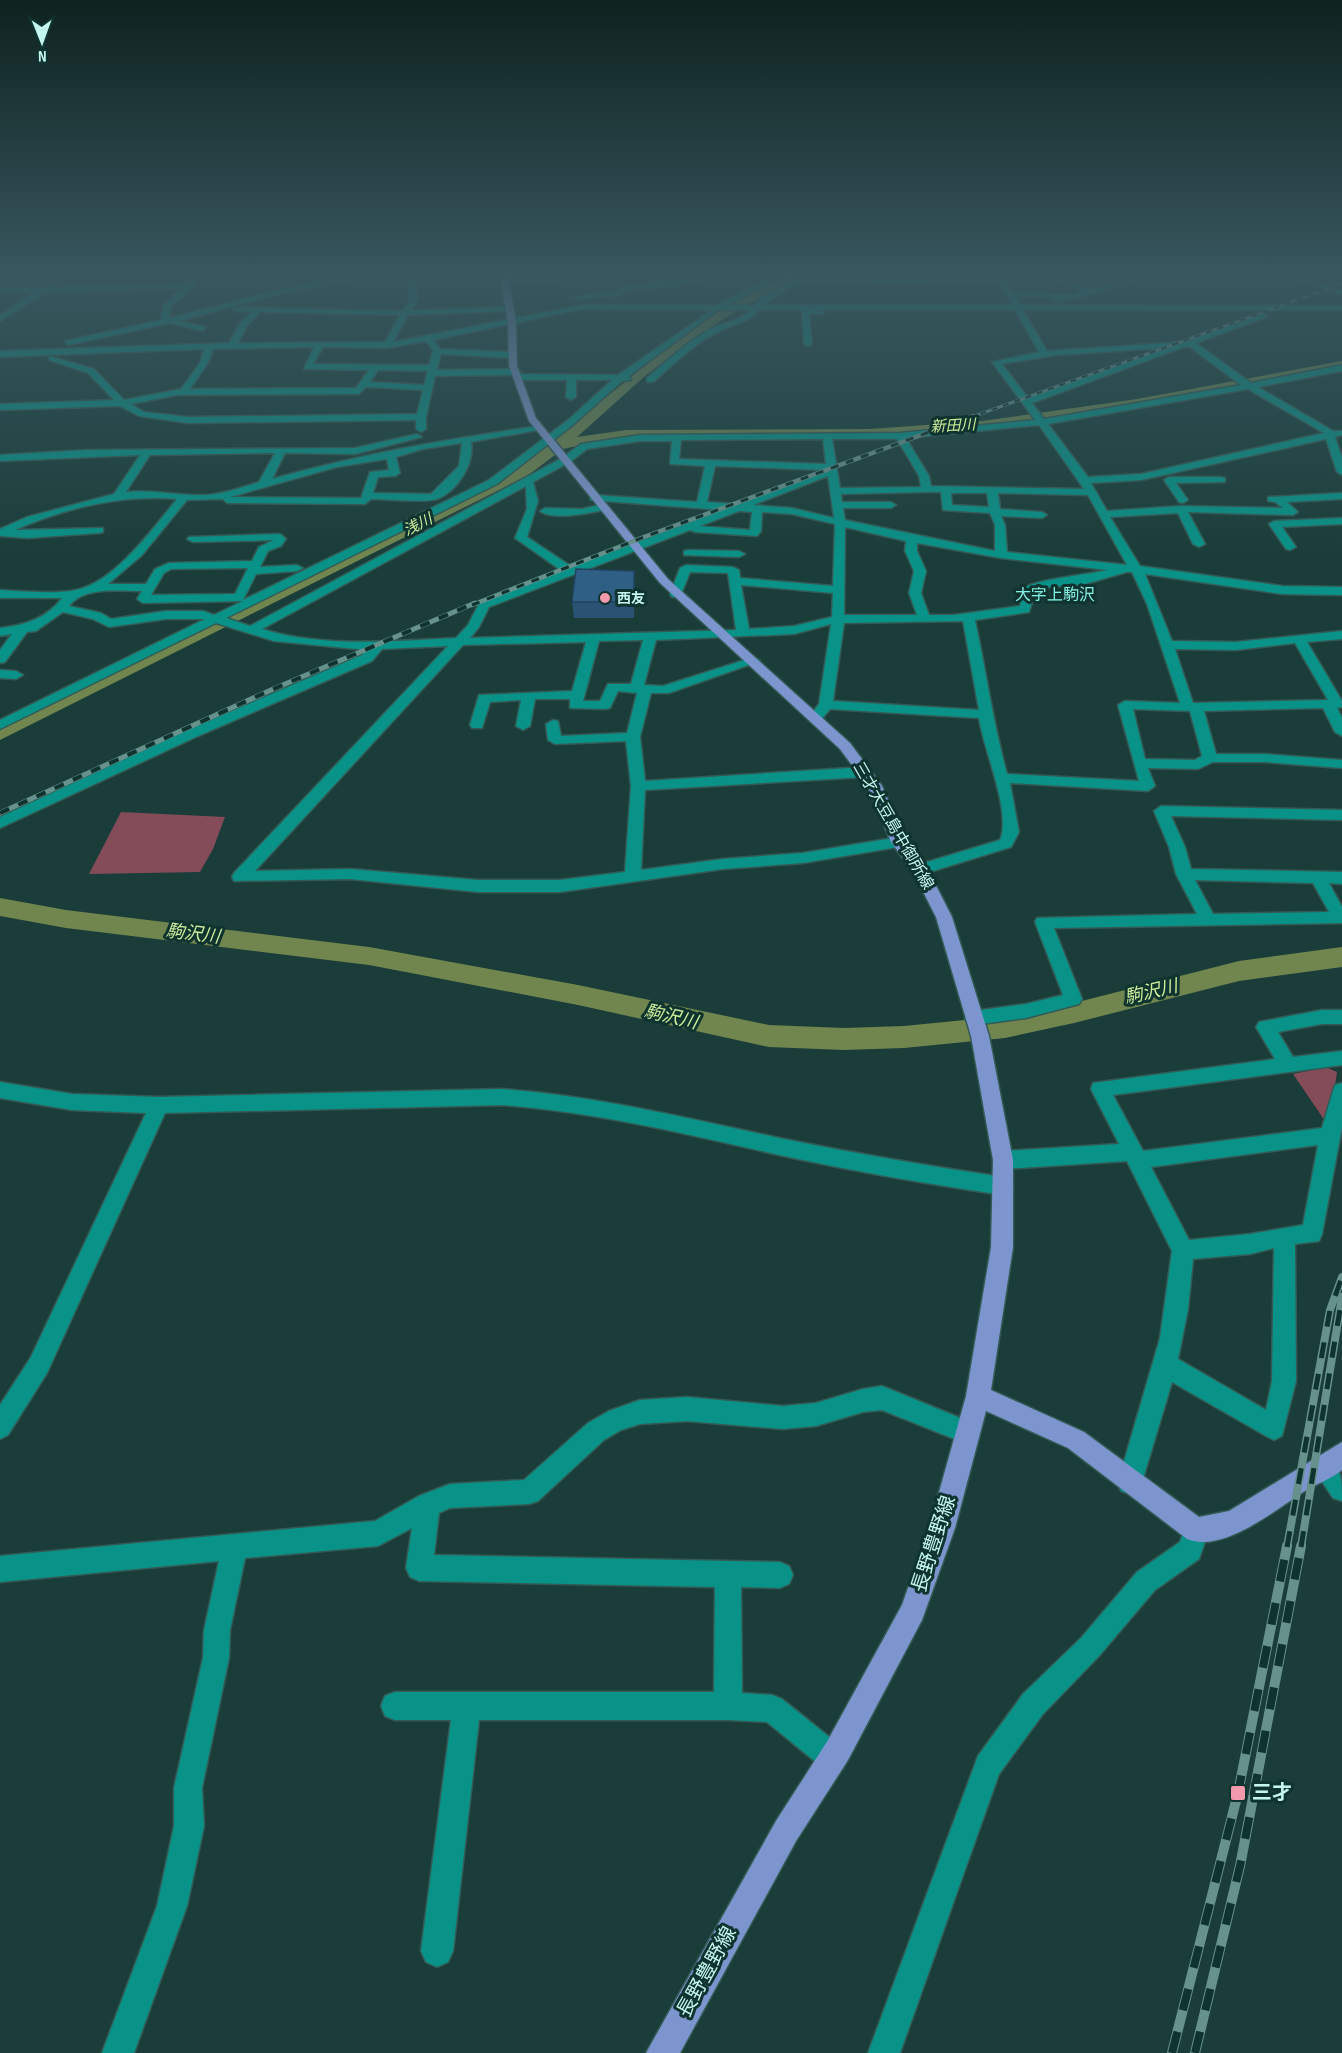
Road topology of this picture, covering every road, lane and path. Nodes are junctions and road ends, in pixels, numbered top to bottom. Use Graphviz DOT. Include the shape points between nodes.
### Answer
graph roads {
  1 [pos="78,367"];
  2 [pos="201,367"];
  3 [pos="307,367"];
  4 [pos="434,367"];
  5 [pos="515,367"];
  6 [pos="637,367"];
  7 [pos="664,367"];
  8 [pos="1000,367"];
  9 [pos="1124,367"];
  10 [pos="1223,367"];
  11 [pos="1320,367"];
  12 [pos="375,368"];
  13 [pos="1342,369"];
  14 [pos="433,370"];
  15 [pos="517,374"];
  16 [pos="572,377"];
  17 [pos="623,377"];
  18 [pos="1245,383"];
  19 [pos="364,384"];
  20 [pos="429,387"];
  21 [pos="184,392"];
  22 [pos="569,393"];
  23 [pos="1026,402"];
  24 [pos="122,403"];
  25 [pos="0,407"];
  26 [pos="421,417"];
  27 [pos="1039,418"];
  28 [pos="188,420"];
  29 [pos="935,423"];
  30 [pos="539,429"];
  31 [pos="1342,432"];
  32 [pos="1331,435"];
  33 [pos="827,436"];
  34 [pos="900,436"];
  35 [pos="677,437"];
  36 [pos="550,440"];
  37 [pos="422,441"];
  38 [pos="466,441"];
  39 [pos="282,450"];
  40 [pos="178,451"];
  41 [pos="147,452"];
  42 [pos="391,455"];
  43 [pos="13,457"];
  44 [pos="0,458"];
  45 [pos="564,458"];
  46 [pos="710,465"];
  47 [pos="832,469"];
  48 [pos="0,472"];
  49 [pos="1342,472"];
  50 [pos="527,480"];
  51 [pos="1084,480"];
  52 [pos="1221,480"];
  53 [pos="263,485"];
  54 [pos="926,489"];
  55 [pos="946,489"];
  56 [pos="992,490"];
  57 [pos="836,491"];
  58 [pos="1035,491"];
  59 [pos="1092,492"];
  60 [pos="118,496"];
  61 [pos="222,496"];
  62 [pos="368,496"];
  63 [pos="1342,496"];
  64 [pos="184,497"];
  65 [pos="1278,499"];
  66 [pos="599,503"];
  67 [pos="891,504"];
  68 [pos="701,505"];
  69 [pos="838,505"];
  70 [pos="1184,506"];
  71 [pos="735,507"];
  72 [pos="757,508"];
  73 [pos="545,511"];
  74 [pos="994,511"];
  75 [pos="1106,514"];
  76 [pos="0,518"];
  77 [pos="31,519"];
  78 [pos="1342,521"];
  79 [pos="224,523"];
  80 [pos="840,524"];
  81 [pos="694,526"];
  82 [pos="99,530"];
  83 [pos="2,532"];
  84 [pos="215,538"];
  85 [pos="193,539"];
  86 [pos="912,539"];
  87 [pos="1199,544"];
  88 [pos="634,546"];
  89 [pos="1290,547"];
  90 [pos="688,553"];
  91 [pos="739,554"];
  92 [pos="1000,555"];
  93 [pos="256,567"];
  94 [pos="297,568"];
  95 [pos="686,568"];
  96 [pos="1130,570"];
  97 [pos="570,571"];
  98 [pos="735,581"];
  99 [pos="148,587"];
  100 [pos="97,588"];
  101 [pos="840,590"];
  102 [pos="1342,591"];
  103 [pos="0,594"];
  104 [pos="676,594"];
  105 [pos="71,595"];
  106 [pos="61,608"];
  107 [pos="968,616"];
  108 [pos="217,618"];
  109 [pos="838,619"];
  110 [pos="924,619"];
  111 [pos="22,630"];
  112 [pos="249,630"];
  113 [pos="0,632"];
  114 [pos="743,633"];
  115 [pos="721,635"];
  116 [pos="1342,635"];
  117 [pos="651,636"];
  118 [pos="594,637"];
  119 [pos="1299,639"];
  120 [pos="459,642"];
  121 [pos="1165,645"];
  122 [pos="378,646"];
  123 [pos="0,659"];
  124 [pos="754,661"];
  125 [pos="0,674"];
  126 [pos="16,675"];
  127 [pos="640,689"];
  128 [pos="578,695"];
  129 [pos="529,696"];
  130 [pos="1336,704"];
  131 [pos="826,705"];
  132 [pos="1192,708"];
  133 [pos="984,714"];
  134 [pos="815,718"];
  135 [pos="553,724"];
  136 [pos="0,725"];
  137 [pos="477,725"];
  138 [pos="523,726"];
  139 [pos="1342,732"];
  140 [pos="633,737"];
  141 [pos="1210,758"];
  142 [pos="1139,763"];
  143 [pos="1342,764"];
  144 [pos="865,771"];
  145 [pos="1003,778"];
  146 [pos="638,786"];
  147 [pos="1148,786"];
  148 [pos="1161,811"];
  149 [pos="1342,815"];
  150 [pos="0,823"];
  151 [pos="899,842"];
  152 [pos="920,870"];
  153 [pos="1184,874"];
  154 [pos="633,875"];
  155 [pos="1317,876"];
  156 [pos="1342,878"];
  157 [pos="1209,921"];
  158 [pos="1342,1017"];
  159 [pos="977,1025"];
  160 [pos="1342,1058"];
  161 [pos="1289,1066"];
  162 [pos="0,1090"];
  163 [pos="1342,1091"];
  164 [pos="159,1105"];
  165 [pos="1330,1135"];
  166 [pos="1136,1156"];
  167 [pos="1003,1160"];
  168 [pos="1003,1186"];
  169 [pos="1285,1236"];
  170 [pos="1183,1250"];
  171 [pos="1167,1366"];
  172 [pos="978,1396"];
  173 [pos="0,1427"];
  174 [pos="967,1432"];
  175 [pos="1334,1461"];
  176 [pos="1131,1482"];
  177 [pos="1342,1489"];
  178 [pos="428,1505"];
  179 [pos="1196,1530"];
  180 [pos="235,1547"];
  181 [pos="0,1569"];
  182 [pos="728,1574"];
  183 [pos="780,1575"];
  184 [pos="395,1706"];
  185 [pos="467,1706"];
  186 [pos="728,1706"];
  187 [pos="833,1758"];
  188 [pos="437,1951"];
  189 [pos="118,2053"];
  190 [pos="662,2053"];
  191 [pos="884,2053"];
  1 -- 24 [label="street" via="91,371"];
  2 -- 21 [label="street"];
  3 -- 12 [label="street"];
  4 -- 14 [label="street"];
  5 -- 15 [label="main road, 三才大豆島中御所線"];
  6 -- 17 [label="street"];
  7 -- 17 [label="street" via="647,380"];
  8 -- 23 [label="street"];
  9 -- 23 [label="street"];
  10 -- 18 [label="street"];
  11 -- 18 [label="street"];
  12 -- 14 [label="street"];
  12 -- 19 [label="street"];
  13 -- 18 [label="street"];
  14 -- 15 [label="street"];
  14 -- 20 [label="street"];
  15 -- 16 [label="street"];
  15 -- 30 [label="main road, 三才大豆島中御所線" via="525,403"];
  16 -- 17 [label="street"];
  16 -- 22 [label="street"];
  17 -- 36 [label="street"];
  18 -- 27 [label="street"];
  18 -- 32 [label="street"];
  19 -- 20 [label="street"];
  19 -- 21 [label="street" via="359,392"];
  20 -- 26 [label="street"];
  21 -- 24 [label="street"];
  23 -- 27 [label="street"];
  24 -- 25 [label="street"];
  24 -- 28 [label="street" via="154,417"];
  26 -- 28 [label="street"];
  26 -- 37 [label="street"];
  27 -- 29 [label="street"];
  27 -- 34 [label="street"];
  27 -- 51 [label="street"];
  28 -- 40 [label="street"];
  30 -- 36 [label="main road, 三才大豆島中御所線"];
  30 -- 38 [label="street"];
  31 -- 32 [label="street"];
  32 -- 49 [label="street"];
  32 -- 51 [label="street" via="1141,477"];
  33 -- 34 [label="street"];
  33 -- 35 [label="street"];
  33 -- 47 [label="street"];
  34 -- 54 [label="street" via="924,476"];
  35 -- 45 [label="street" via="584,446"];
  35 -- 46 [label="street" via="674,462"];
  36 -- 45 [label="main road, 三才大豆島中御所線"];
  36 -- 108 [label="street" via="493,482"];
  37 -- 38 [label="street"];
  37 -- 39 [label="street" via="355,451"];
  37 -- 42 [label="street"];
  38 -- 62 [label="street" via="461,475 434,497"];
  39 -- 40 [label="street"];
  39 -- 53 [label="street"];
  40 -- 41 [label="street"];
  41 -- 43 [label="street"];
  41 -- 60 [label="street"];
  42 -- 53 [label="street" via="336,464"];
  42 -- 62 [label="street" via="395,473 374,474"];
  43 -- 44 [label="street"];
  43 -- 48 [label="street"];
  45 -- 50 [label="street"];
  45 -- 66 [label="main road, 三才大豆島中御所線"];
  46 -- 47 [label="street"];
  46 -- 68 [label="street"];
  47 -- 57 [label="street"];
  47 -- 71 [label="street"];
  50 -- 97 [label="street" via="533,494 530,519 521,538"];
  50 -- 112 [label="street"];
  51 -- 59 [label="street"];
  52 -- 70 [label="street" via="1169,480"];
  53 -- 61 [label="street"];
  54 -- 55 [label="street"];
  54 -- 57 [label="street"];
  55 -- 56 [label="street"];
  55 -- 74 [label="street" via="947,508"];
  56 -- 58 [label="street"];
  56 -- 74 [label="street"];
  57 -- 69 [label="street"];
  58 -- 59 [label="street"];
  58 -- 74 [label="street" via="1043,518"];
  59 -- 75 [label="street"];
  60 -- 64 [label="street" via="144,493"];
  60 -- 77 [label="street"];
  61 -- 62 [label="street" via="231,501 365,501"];
  61 -- 64 [label="street"];
  63 -- 65 [label="street"];
  64 -- 100 [label="street" via="138,553"];
  65 -- 70 [label="street"];
  65 -- 70 [label="street" via="1293,512"];
  66 -- 68 [label="street"];
  66 -- 73 [label="street" via="582,512"];
  66 -- 88 [label="main road, 三才大豆島中御所線"];
  67 -- 69 [label="street"];
  68 -- 71 [label="street"];
  69 -- 80 [label="street"];
  70 -- 75 [label="street"];
  70 -- 87 [label="street"];
  71 -- 72 [label="street"];
  71 -- 81 [label="street"];
  72 -- 80 [label="street" via="792,511"];
  72 -- 81 [label="street" via="753,534"];
  74 -- 92 [label="street" via="1000,525"];
  75 -- 96 [label="street"];
  76 -- 77 [label="street"];
  77 -- 83 [label="street"];
  78 -- 89 [label="street" via="1274,524"];
  79 -- 84 [label="street"];
  80 -- 86 [label="street"];
  80 -- 101 [label="street"];
  81 -- 88 [label="street"];
  81 -- 90 [label="street"];
  82 -- 83 [label="street" via="28,535"];
  84 -- 85 [label="street"];
  84 -- 93 [label="street" via="280,539 263,549"];
  86 -- 92 [label="street"];
  86 -- 110 [label="street" via="911,551 920,571 915,593"];
  88 -- 97 [label="street"];
  88 -- 104 [label="main road, 三才大豆島中御所線"];
  90 -- 91 [label="street"];
  90 -- 95 [label="street"];
  92 -- 96 [label="street"];
  93 -- 94 [label="street"];
  93 -- 99 [label="street" via="170,566 159,571"];
  93 -- 99 [label="street" via="240,598 143,599"];
  95 -- 98 [label="street" via="733,570"];
  95 -- 104 [label="street"];
  96 -- 102 [label="street" via="1282,590"];
  96 -- 107 [label="street" via="1036,585 1029,591 1025,609"];
  96 -- 121 [label="street" via="1153,604"];
  97 -- 120 [label="street" via="484,605 478,621"];
  98 -- 101 [label="street"];
  98 -- 114 [label="street"];
  99 -- 100 [label="street"];
  100 -- 105 [label="street"];
  101 -- 109 [label="street"];
  103 -- 105 [label="street"];
  104 -- 115 [label="main road, 三才大豆島中御所線"];
  105 -- 106 [label="street"];
  106 -- 108 [label="street" via="97,616 109,623 166,615"];
  106 -- 111 [label="street" via="32,628"];
  107 -- 110 [label="street"];
  107 -- 133 [label="street" via="983,689"];
  108 -- 112 [label="street"];
  108 -- 136 [label="street"];
  109 -- 110 [label="street"];
  109 -- 114 [label="street" via="794,630"];
  109 -- 131 [label="street"];
  111 -- 113 [label="street"];
  111 -- 123 [label="street"];
  112 -- 122 [label="street" via="355,647"];
  114 -- 115 [label="street"];
  115 -- 117 [label="street"];
  115 -- 124 [label="main road, 三才大豆島中御所線"];
  116 -- 119 [label="street"];
  117 -- 118 [label="street"];
  117 -- 127 [label="street"];
  118 -- 120 [label="street"];
  118 -- 128 [label="street"];
  119 -- 121 [label="street" via="1236,646"];
  119 -- 130 [label="street"];
  120 -- 122 [label="street"];
  120 -- 154 [label="street" via="240,877 350,874 478,886 560,886"];
  121 -- 132 [label="street"];
  122 -- 150 [label="street" via="367,658 194,732"];
  124 -- 127 [label="street" via="664,690"];
  124 -- 134 [label="main road, 三才大豆島中御所線"];
  125 -- 126 [label="street"];
  127 -- 128 [label="street" via="613,687 605,705 575,705"];
  127 -- 140 [label="street"];
  128 -- 129 [label="street"];
  129 -- 137 [label="street" via="483,698"];
  129 -- 138 [label="street"];
  130 -- 132 [label="street"];
  130 -- 139 [label="street"];
  131 -- 133 [label="street"];
  131 -- 134 [label="street"];
  132 -- 141 [label="street"];
  132 -- 142 [label="street" via="1125,705"];
  133 -- 145 [label="street"];
  134 -- 144 [label="main road, 三才大豆島中御所線"];
  135 -- 140 [label="street" via="555,740"];
  140 -- 146 [label="street"];
  141 -- 142 [label="street" via="1198,765"];
  141 -- 143 [label="street" via="1299,759"];
  142 -- 147 [label="street"];
  144 -- 146 [label="street"];
  144 -- 151 [label="main road, 三才大豆島中御所線"];
  145 -- 147 [label="street"];
  145 -- 152 [label="street" via="1011,832 1006,843"];
  146 -- 154 [label="street"];
  147 -- 148 [label="street"];
  148 -- 149 [label="street"];
  148 -- 153 [label="street"];
  151 -- 152 [label="main road, 三才大豆島中御所線"];
  151 -- 154 [label="street" via="803,858"];
  152 -- 159 [label="main road, 三才大豆島中御所線" via="944,917"];
  153 -- 155 [label="street"];
  153 -- 157 [label="street"];
  155 -- 156 [label="street"];
  155 -- 157 [label="street" via="1340,918"];
  157 -- 159 [label="street" via="1044,922 1073,999"];
  158 -- 161 [label="street" via="1265,1027"];
  159 -- 167 [label="main road, 三才大豆島中御所線"];
  160 -- 161 [label="street"];
  161 -- 166 [label="street" via="1100,1089"];
  162 -- 164 [label="street" via="72,1102"];
  163 -- 165 [label="street"];
  164 -- 168 [label="street" via="502,1097 554,1100 901,1172"];
  164 -- 173 [label="street" via="39,1365"];
  165 -- 166 [label="street"];
  165 -- 169 [label="street" via="1312,1234"];
  166 -- 167 [label="street"];
  166 -- 170 [label="street"];
  167 -- 168 [label="main road, 三才大豆島中御所線"];
  168 -- 172 [label="main road, 三才大豆島中御所線" via="1002,1247"];
  169 -- 170 [label="street" via="1250,1244"];
  169 -- 171 [label="street" via="1284,1381 1274,1428"];
  170 -- 171 [label="street"];
  171 -- 176 [label="street"];
  172 -- 174 [label="main road, 長野豊野線"];
  172 -- 176 [label="main road" via="1076,1440"];
  174 -- 178 [label="street" via="883,1398 807,1416 680,1408 646,1410 615,1419 529,1492 450,1496"];
  174 -- 187 [label="main road, 長野豊野線" via="942,1528 913,1611"];
  175 -- 177 [label="street"];
  175 -- 179 [label="main road" via="1233,1523"];
  176 -- 179 [label="main road"];
  178 -- 180 [label="street" via="378,1533"];
  178 -- 182 [label="street" via="419,1568"];
  179 -- 191 [label="street" via="1190,1550 1146,1581 1090,1647 1034,1704 988,1766"];
  180 -- 181 [label="street"];
  180 -- 189 [label="street" via="188,1788 189,1826 172,1906"];
  182 -- 183 [label="street"];
  182 -- 186 [label="street"];
  184 -- 185 [label="street"];
  185 -- 186 [label="street"];
  185 -- 188 [label="street"];
  186 -- 187 [label="street" via="772,1710"];
  187 -- 190 [label="main road, 長野豊野線" via="786,1831"];
}
